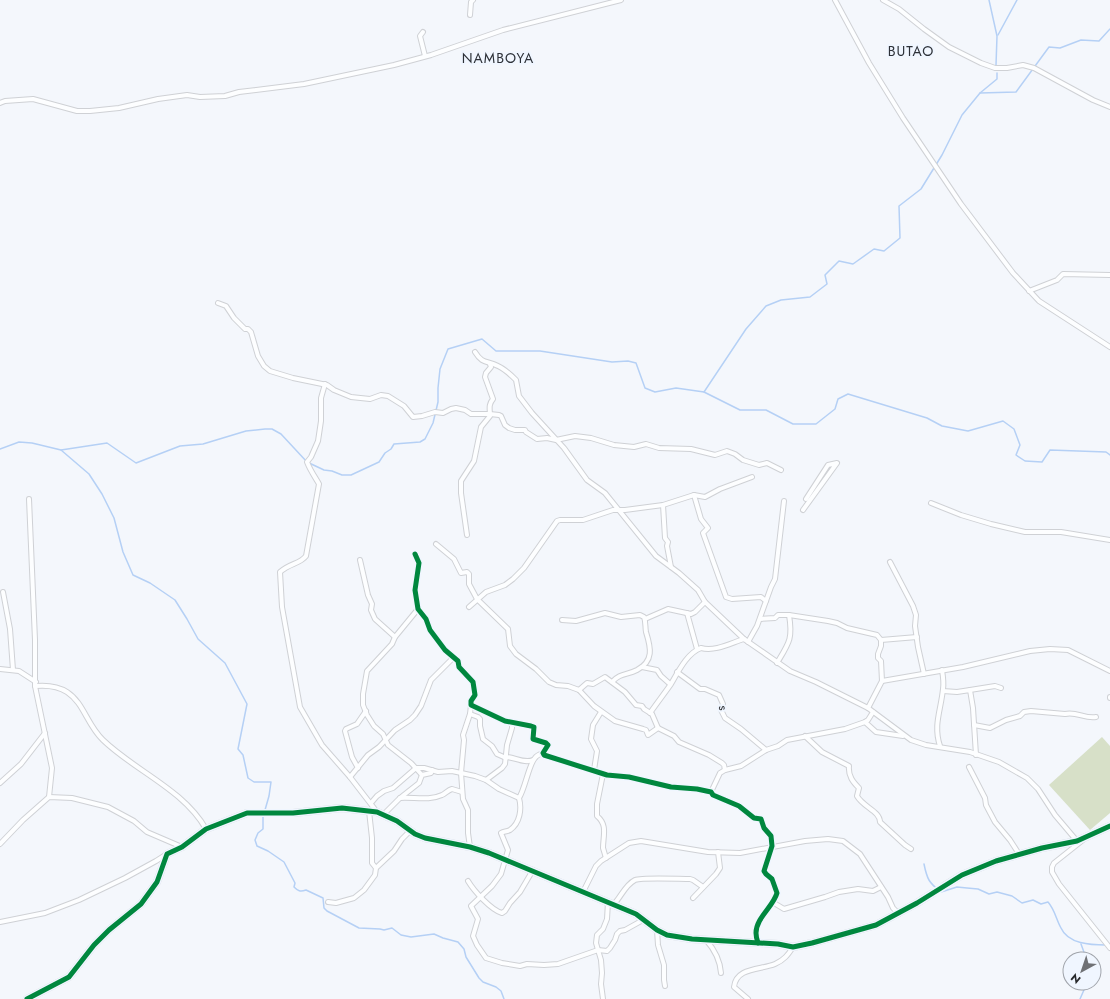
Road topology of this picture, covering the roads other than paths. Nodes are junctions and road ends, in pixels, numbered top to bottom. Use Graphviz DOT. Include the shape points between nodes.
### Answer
graph roads {
  1 [pos="473,0"];
  2 [pos="621,0"];
  3 [pos="835,0"];
  4 [pos="883,0"];
  5 [pos="470,15"];
  6 [pos="423,32"];
  7 [pos="425,56"];
  8 [pos="0,103"];
  9 [pos="1110,107"];
  10 [pos="1110,275"];
  11 [pos="1030,291"];
  12 [pos="218,304"];
  13 [pos="1110,347"];
  14 [pos="475,352"];
  15 [pos="490,364"];
  16 [pos="325,384"];
  17 [pos="490,414"];
  18 [pos="556,440"];
  19 [pos="782,470"];
  20 [pos="752,478"];
  21 [pos="694,495"];
  22 [pos="806,499"];
  23 [pos="29,500"];
  24 [pos="784,501"];
  25 [pos="931,503"];
  26 [pos="663,505"];
  27 [pos="618,510"];
  28 [pos="803,510"];
  29 [pos="467,535"];
  30 [pos="1110,540"];
  31 [pos="436,544"];
  32 [pos="415,554"];
  33 [pos="360,560"];
  34 [pos="890,562"];
  35 [pos="671,567"];
  36 [pos="3,592"];
  37 [pos="477,599"];
  38 [pos="766,601"];
  39 [pos="705,602"];
  40 [pos="469,607"];
  41 [pos="418,610"];
  42 [pos="686,613"];
  43 [pos="789,615"];
  44 [pos="645,619"];
  45 [pos="760,619"];
  46 [pos="562,620"];
  47 [pos="395,637"];
  48 [pos="917,637"];
  49 [pos="881,640"];
  50 [pos="746,641"];
  51 [pos="697,649"];
  52 [pos="454,657"];
  53 [pos="777,663"];
  54 [pos="642,667"];
  55 [pos="0,669"];
  56 [pos="13,670"];
  57 [pos="942,670"];
  58 [pos="1110,671"];
  59 [pos="677,672"];
  60 [pos="924,674"];
  61 [pos="882,681"];
  62 [pos="612,682"];
  63 [pos="35,684"];
  64 [pos="670,684"];
  65 [pos="1001,688"];
  66 [pos="579,690"];
  67 [pos="970,690"];
  68 [pos="943,691"];
  69 [pos="471,705"];
  70 [pos="868,708"];
  71 [pos="366,711"];
  72 [pos="601,712"];
  73 [pos="873,712"];
  74 [pos="650,713"];
  75 [pos="470,714"];
  76 [pos="1096,718"];
  77 [pos="865,722"];
  78 [pos="512,723"];
  79 [pos="974,726"];
  80 [pos="658,728"];
  81 [pos="45,733"];
  82 [pos="805,736"];
  83 [pos="903,736"];
  84 [pos="385,741"];
  85 [pos="940,746"];
  86 [pos="766,750"];
  87 [pos="543,753"];
  88 [pos="976,755"];
  89 [pos="506,758"];
  90 [pos="533,760"];
  91 [pos="969,767"];
  92 [pos="358,768"];
  93 [pos="416,768"];
  94 [pos="432,770"];
  95 [pos="594,770"];
  96 [pos="725,770"];
  97 [pos="461,773"];
  98 [pos="603,774"];
  99 [pos="422,775"];
  100 [pos="350,777"];
  101 [pos="486,780"];
  102 [pos="0,783"];
  103 [pos="462,792"];
  104 [pos="711,792"];
  105 [pos="49,797"];
  106 [pos="400,798"];
  107 [pos="519,798"];
  108 [pos="371,803"];
  109 [pos="369,811"];
  110 [pos="377,812"];
  111 [pos="384,815"];
  112 [pos="1110,826"];
  113 [pos="206,829"];
  114 [pos="410,831"];
  115 [pos="1086,837"];
  116 [pos="1077,841"];
  117 [pos="0,844"];
  118 [pos="772,846"];
  119 [pos="182,847"];
  120 [pos="470,847"];
  121 [pos="911,849"];
  122 [pos="718,852"];
  123 [pos="167,854"];
  124 [pos="1019,854"];
  125 [pos="606,858"];
  126 [pos="506,860"];
  127 [pos="376,868"];
  128 [pos="533,870"];
  129 [pos="468,881"];
  130 [pos="944,886"];
  131 [pos="703,887"];
  132 [pos="881,887"];
  133 [pos="583,892"];
  134 [pos="933,893"];
  135 [pos="480,896"];
  136 [pos="693,898"];
  137 [pos="328,902"];
  138 [pos="611,903"];
  139 [pos="774,903"];
  140 [pos="899,914"];
  141 [pos="644,920"];
  142 [pos="0,922"];
  143 [pos="657,930"];
  144 [pos="706,940"];
  145 [pos="758,943"];
  146 [pos="1109,946"];
  147 [pos="793,947"];
  148 [pos="598,950"];
  149 [pos="721,974"];
  150 [pos="665,986"];
  151 [pos="27,999"];
  152 [pos="603,999"];
  153 [pos="748,999"];
  1 -- 5 [label="street"];
  2 -- 7 [label="street" via="503,30"];
  3 -- 11 [label="street" via="903,118 983,235 1013,274"];
  4 -- 9 [label="street" via="949,47 982,63 995,68 1023,65 1034,68"];
  6 -- 7 [label="street" via="420,36"];
  7 -- 8 [label="street" via="304,84 225,96 187,95 119,108 77,111 33,99"];
  10 -- 11 [label="street" via="1063,274 1058,280"];
  11 -- 13 [label="street" via="1039,301"];
  12 -- 16 [label="street" via="226,306 234,318 251,332 258,356 270,371"];
  14 -- 15 [label="street" via="479,359"];
  15 -- 17 [label="street" via="491,367 486,374 493,399 489,406"];
  15 -- 18 [label="street" via="496,364 516,380 519,396"];
  16 -- 17 [label="street" via="351,397 370,399 381,395 388,396 404,406 413,417 435,412 443,413 451,408 471,414"];
  16 -- 100 [label="street" via="321,398 318,441 307,462 313,478 319,484 306,556 280,572 282,607 300,707 322,745"];
  17 -- 18 [label="street" via="501,416 509,428 524,430 537,439"];
  17 -- 29 [label="street" via="481,427 474,461 461,481"];
  18 -- 19 [label="street" via="575,436 614,445 634,447 646,444 659,448 691,449 715,455 727,451 743,460 759,465 767,463"];
  18 -- 27 [label="street" via="587,480 605,494"];
  20 -- 21 [label="street" via="705,497"];
  21 -- 26 [label="street"];
  21 -- 38 [label="street" via="701,519 708,528 703,533 726,597 761,597"];
  22 -- 28 [label="street" via="828,465 837,463"];
  23 -- 63 [label="street"];
  24 -- 38 [label="street" via="775,579"];
  25 -- 30 [label="street" via="990,524 1025,532 1061,532"];
  26 -- 27 [label="street"];
  26 -- 35 [label="street" via="665,538 668,542"];
  27 -- 35 [label="street" via="656,556"];
  27 -- 37 [label="street" via="583,520 557,521 514,579"];
  31 -- 37 [label="street" via="454,559 461,573 467,572 469,584"];
  32 -- 41 [label="street" via="419,563 415,590"];
  33 -- 47 [label="street" via="372,604 370,610 375,619"];
  34 -- 48 [label="street" via="913,606"];
  35 -- 39 [label="street" via="698,590"];
  36 -- 56 [label="street" via="10,629"];
  37 -- 40 [label="street"];
  37 -- 66 [label="street" via="508,629 510,646 516,654 549,682"];
  38 -- 45 [label="street"];
  39 -- 42 [label="street" via="695,612"];
  39 -- 50 [label="street"];
  41 -- 47 [label="street"];
  41 -- 52 [label="street" via="445,650"];
  42 -- 44 [label="street" via="668,609"];
  42 -- 51 [label="street"];
  43 -- 45 [label="street"];
  43 -- 49 [label="street" via="838,623 847,628 877,635"];
  43 -- 53 [label="street" via="791,638"];
  44 -- 46 [label="street" via="643,616 621,617 605,613 576,621"];
  44 -- 54 [label="street" via="650,655"];
  45 -- 50 [label="street"];
  47 -- 71 [label="street" via="392,644 367,671 363,694"];
  48 -- 49 [label="street"];
  48 -- 60 [label="street"];
  49 -- 61 [label="street" via="878,658 881,661"];
  50 -- 51 [label="street" via="706,650"];
  50 -- 53 [label="street"];
  51 -- 59 [label="street"];
  52 -- 69 [label="street" via="474,684 475,695"];
  52 -- 84 [label="street" via="431,680 416,715 395,730"];
  53 -- 70 [label="street" via="790,672"];
  54 -- 62 [label="street" via="617,676"];
  54 -- 64 [label="street" via="657,670"];
  55 -- 56 [label="street"];
  56 -- 63 [label="street" via="19,671"];
  57 -- 58 [label="street" via="1030,651 1057,648 1068,650"];
  57 -- 60 [label="street"];
  57 -- 68 [label="street"];
  59 -- 64 [label="street"];
  59 -- 86 [label="street, s" via="700,689 719,695 725,718"];
  60 -- 61 [label="street"];
  61 -- 70 [label="street"];
  62 -- 66 [label="street" via="603,677 593,684 587,683"];
  62 -- 74 [label="street" via="636,705 642,706"];
  63 -- 81 [label="street"];
  63 -- 113 [label="street" via="58,688 76,699 101,739 183,801"];
  64 -- 74 [label="street"];
  65 -- 67 [label="street" via="995,686"];
  66 -- 72 [label="street"];
  67 -- 68 [label="street"];
  67 -- 79 [label="street"];
  68 -- 85 [label="street" via="936,727"];
  69 -- 75 [label="street"];
  69 -- 78 [label="street"];
  70 -- 73 [label="street"];
  71 -- 84 [label="street" via="374,726 383,734"];
  71 -- 92 [label="street" via="357,724 345,731 352,757"];
  72 -- 80 [label="street" via="615,721 646,730 648,735"];
  72 -- 95 [label="street" via="594,725 591,739 597,751"];
  73 -- 77 [label="street"];
  73 -- 83 [label="street"];
  74 -- 80 [label="street"];
  75 -- 89 [label="street" via="480,719 483,739 497,754"];
  75 -- 97 [label="street" via="463,735"];
  76 -- 79 [label="street" via="1070,713 1031,711 990,728"];
  77 -- 82 [label="street" via="844,729"];
  77 -- 83 [label="street" via="876,732"];
  78 -- 87 [label="street" via="534,728 533,739 548,745"];
  78 -- 89 [label="street"];
  79 -- 88 [label="street"];
  80 -- 96 [label="street" via="674,736 679,742 722,763"];
  81 -- 102 [label="street" via="21,764"];
  81 -- 105 [label="street" via="52,768"];
  82 -- 86 [label="street" via="787,740"];
  82 -- 121 [label="street" via="822,752 849,766 851,779 859,788 857,796 860,801 876,813 880,822"];
  83 -- 85 [label="street" via="917,743"];
  84 -- 92 [label="street" via="368,755"];
  84 -- 93 [label="street"];
  85 -- 88 [label="street"];
  86 -- 96 [label="street" via="741,766"];
  87 -- 90 [label="street"];
  87 -- 95 [label="street" via="556,760"];
  88 -- 116 [label="street" via="999,762 1034,783 1055,815"];
  89 -- 90 [label="street" via="512,757 527,762"];
  89 -- 101 [label="street" via="502,768"];
  90 -- 107 [label="street"];
  91 -- 124 [label="street" via="995,822"];
  92 -- 100 [label="street"];
  93 -- 94 [label="street"];
  93 -- 99 [label="street"];
  93 -- 108 [label="street"];
  94 -- 97 [label="street"];
  94 -- 99 [label="street" via="431,773"];
  95 -- 98 [label="street"];
  96 -- 104 [label="street" via="720,772"];
  97 -- 101 [label="street"];
  97 -- 103 [label="street"];
  98 -- 104 [label="street"];
  98 -- 125 [label="street" via="597,816 603,822 603,847"];
  99 -- 106 [label="street" via="419,782"];
  100 -- 108 [label="street"];
  101 -- 107 [label="street"];
  103 -- 106 [label="street" via="452,788 443,795 428,799"];
  103 -- 120 [label="street" via="468,810"];
  104 -- 118 [label="street" via="722,800 739,806 754,818 761,819 771,836"];
  105 -- 117 [label="street"];
  105 -- 119 [label="street" via="72,798 108,807 134,821 151,835"];
  106 -- 111 [label="street"];
  107 -- 126 [label="street" via="519,820 511,829 501,833 508,850"];
  108 -- 110 [label="street"];
  109 -- 110 [label="street"];
  109 -- 113 [label="street" via="342,808 293,813 247,813"];
  109 -- 127 [label="street" via="372,864"];
  110 -- 111 [label="street"];
  111 -- 114 [label="street"];
  112 -- 115 [label="street"];
  113 -- 119 [label="street"];
  114 -- 120 [label="street" via="425,838"];
  114 -- 127 [label="street"];
  115 -- 116 [label="street"];
  115 -- 146 [label="street" via="1054,863 1052,872"];
  116 -- 124 [label="street"];
  118 -- 122 [label="street" via="740,853"];
  118 -- 132 [label="street" via="828,839 844,841 860,854"];
  118 -- 139 [label="street" via="764,872 776,887"];
  119 -- 123 [label="street"];
  120 -- 126 [label="street"];
  122 -- 125 [label="street" via="641,841 629,843"];
  122 -- 131 [label="street" via="720,868"];
  123 -- 142 [label="street" via="79,900 45,913"];
  123 -- 151 [label="street" via="157,882 141,904 94,945 69,976"];
  124 -- 130 [label="street" via="962,875"];
  125 -- 133 [label="street" via="596,866"];
  126 -- 128 [label="street"];
  126 -- 135 [label="street" via="501,874"];
  127 -- 137 [label="street" via="375,875 354,898 336,903"];
  128 -- 133 [label="street"];
  128 -- 135 [label="street" via="520,892 502,913"];
  129 -- 135 [label="street"];
  130 -- 134 [label="street"];
  131 -- 136 [label="street"];
  131 -- 138 [label="street" via="690,879 635,880"];
  132 -- 139 [label="street" via="873,891 858,889 839,892 784,908"];
  132 -- 140 [label="street"];
  133 -- 138 [label="street"];
  134 -- 140 [label="street"];
  135 -- 148 [label="street" via="471,906 478,919 473,936 486,958 514,965 558,964"];
  138 -- 141 [label="street"];
  138 -- 148 [label="street" via="603,929 597,936"];
  139 -- 145 [label="street" via="759,924 756,932"];
  140 -- 147 [label="street" via="876,925"];
  141 -- 143 [label="street"];
  141 -- 148 [label="street" via="620,931 608,951"];
  143 -- 144 [label="street" via="676,937"];
  143 -- 150 [label="street"];
  144 -- 145 [label="street"];
  144 -- 149 [label="street" via="714,949"];
  145 -- 147 [label="street"];
  147 -- 153 [label="street" via="780,961 745,971 737,978 734,987"];
  148 -- 152 [label="street" via="602,967"];
}
